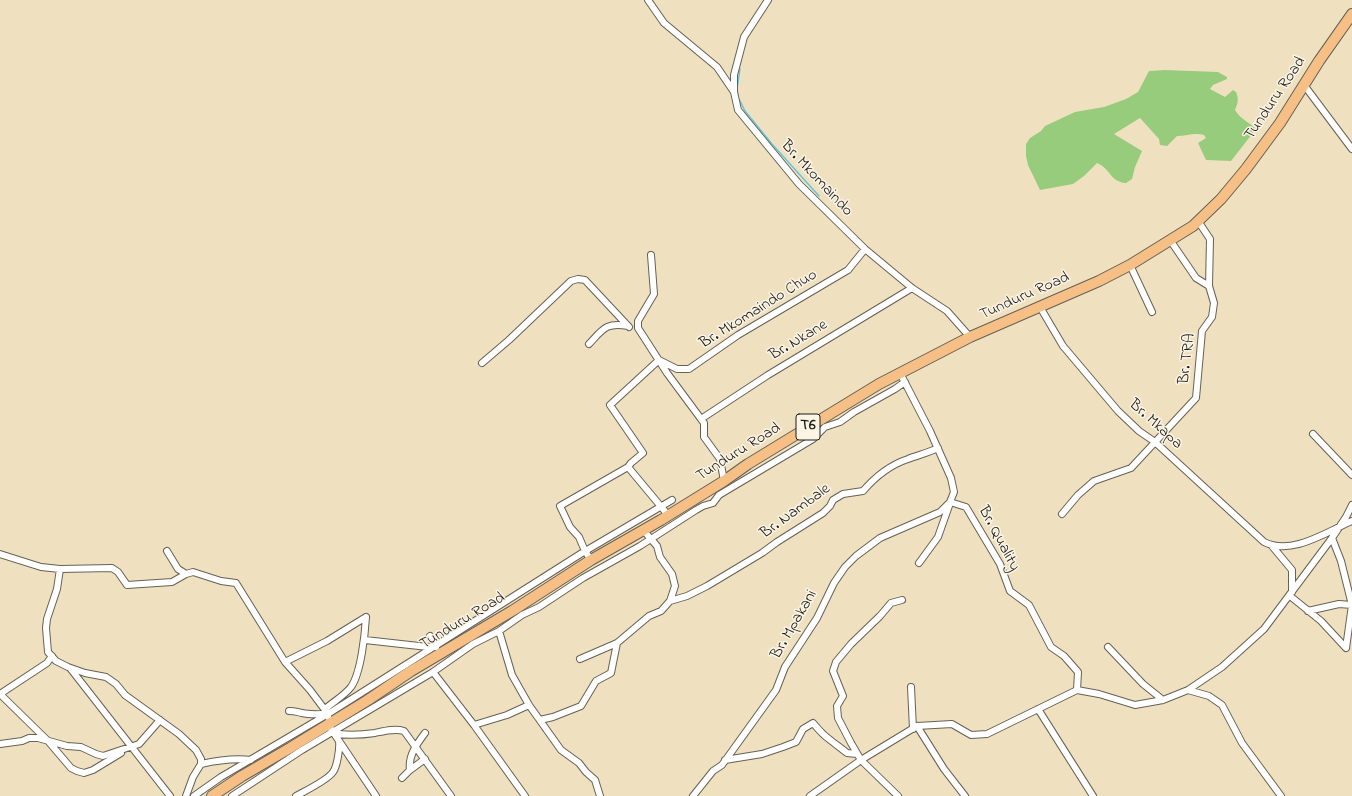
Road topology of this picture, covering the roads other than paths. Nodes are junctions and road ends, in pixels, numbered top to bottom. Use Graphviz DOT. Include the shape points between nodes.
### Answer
graph roads {
  1 [pos="648,0"];
  2 [pos="768,0"];
  3 [pos="1352,14"];
  4 [pos="1304,86"];
  5 [pos="734,92"];
  6 [pos="1352,149"];
  7 [pos="1198,221"];
  8 [pos="1170,240"];
  9 [pos="865,249"];
  10 [pos="651,255"];
  11 [pos="1130,265"];
  12 [pos="1209,286"];
  13 [pos="912,288"];
  14 [pos="1040,307"];
  15 [pos="1152,312"];
  16 [pos="629,327"];
  17 [pos="638,328"];
  18 [pos="970,337"];
  19 [pos="589,344"];
  20 [pos="659,360"];
  21 [pos="482,363"];
  22 [pos="903,377"];
  23 [pos="701,419"];
  24 [pos="1313,434"];
  25 [pos="1155,442"];
  26 [pos="938,448"];
  27 [pos="628,466"];
  28 [pos="1352,475"];
  29 [pos="724,481"];
  30 [pos="672,500"];
  31 [pos="950,502"];
  32 [pos="1352,505"];
  33 [pos="661,507"];
  34 [pos="1062,514"];
  35 [pos="668,515"];
  36 [pos="1352,521"];
  37 [pos="1339,526"];
  38 [pos="643,530"];
  39 [pos="650,538"];
  40 [pos="1332,538"];
  41 [pos="1272,546"];
  42 [pos="167,551"];
  43 [pos="585,551"];
  44 [pos="0,554"];
  45 [pos="591,560"];
  46 [pos="919,563"];
  47 [pos="60,569"];
  48 [pos="186,574"];
  49 [pos="1291,594"];
  50 [pos="902,600"];
  51 [pos="670,601"];
  52 [pos="1352,605"];
  53 [pos="1308,611"];
  54 [pos="499,631"];
  55 [pos="430,636"];
  56 [pos="365,640"];
  57 [pos="617,643"];
  58 [pos="1108,647"];
  59 [pos="437,650"];
  60 [pos="52,656"];
  61 [pos="580,659"];
  62 [pos="285,662"];
  63 [pos="70,668"];
  64 [pos="433,672"];
  65 [pos="911,687"];
  66 [pos="1076,690"];
  67 [pos="1188,690"];
  68 [pos="0,694"];
  69 [pos="1163,700"];
  70 [pos="529,705"];
  71 [pos="1038,709"];
  72 [pos="289,711"];
  73 [pos="326,712"];
  74 [pos="160,720"];
  75 [pos="540,720"];
  76 [pos="474,725"];
  77 [pos="331,728"];
  78 [pos="915,728"];
  79 [pos="425,733"];
  80 [pos="48,741"];
  81 [pos="339,741"];
  82 [pos="0,744"];
  83 [pos="416,746"];
  84 [pos="131,747"];
  85 [pos="857,754"];
  86 [pos="425,759"];
  87 [pos="251,760"];
  88 [pos="725,760"];
  89 [pos="861,760"];
  90 [pos="201,764"];
  91 [pos="410,770"];
  92 [pos="402,778"];
  93 [pos="244,788"];
  94 [pos="698,788"];
  95 [pos="170,796"];
  96 [pos="186,796"];
  97 [pos="194,796"];
  98 [pos="212,796"];
  99 [pos="232,796"];
  100 [pos="243,796"];
  101 [pos="296,796"];
  102 [pos="376,796"];
  103 [pos="451,796"];
  104 [pos="526,796"];
  105 [pos="600,796"];
  106 [pos="692,796"];
  107 [pos="702,796"];
  108 [pos="810,796"];
  109 [pos="898,796"];
  110 [pos="965,796"];
  111 [pos="1093,796"];
  112 [pos="1281,796"];
  1 -- 5 [label="street" via="664,23 718,67"];
  2 -- 5 [label="street, Br. Mkomaindo" via="744,37 734,75"];
  3 -- 4 [label="highway, Tunduru Road / T6"];
  4 -- 6 [label="street"];
  4 -- 7 [label="highway, Tunduru Road / T6" via="1246,169"];
  5 -- 9 [label="street, Br. Mkomaindo" via="738,110 794,178"];
  7 -- 8 [label="highway, Tunduru Road / T6"];
  7 -- 12 [label="street, Br. TRA" via="1210,239"];
  8 -- 11 [label="highway, Tunduru Road / T6"];
  8 -- 12 [label="street" via="1196,278"];
  9 -- 13 [label="street, Br. Mkomaindo"];
  9 -- 20 [label="street, Br. Mkomaindo Chuo" via="848,270 738,335 689,369 677,369"];
  10 -- 17 [label="street" via="654,294 638,322"];
  11 -- 14 [label="highway, Tunduru Road / T6"];
  11 -- 15 [label="street"];
  12 -- 25 [label="street, Br. TRA" via="1214,303 1212,317 1202,331 1196,398"];
  13 -- 18 [label="street, Br. Mkomaindo" via="947,311"];
  13 -- 23 [label="street, Br. Nkane" via="768,375"];
  14 -- 18 [label="highway, Tunduru Road / T6"];
  14 -- 25 [label="street, Br. Mkapa" via="1063,346 1118,411"];
  16 -- 17 [label="street"];
  16 -- 19 [label="street" via="617,324 605,327"];
  16 -- 21 [label="street" via="585,280 578,279 571,281"];
  17 -- 20 [label="street"];
  18 -- 22 [label="highway, Tunduru Road / T6"];
  20 -- 23 [label="street"];
  20 -- 27 [label="street" via="610,405 643,453"];
  22 -- 26 [label="street"];
  22 -- 29 [label="highway, Tunduru Road / T6" via="879,384"];
  22 -- 39 [label="street" via="895,389 840,422 825,427 812,439 719,495 713,503 703,506"];
  23 -- 29 [label="street" via="704,423 704,437 720,459"];
  24 -- 28 [label="street"];
  25 -- 34 [label="street, Br. TRA" via="1131,468 1094,481"];
  25 -- 41 [label="street, Br. Mkapa" via="1264,542"];
  26 -- 31 [label="street" via="951,478 954,492"];
  26 -- 51 [label="street, Br. Nambale" via="907,459 882,472 863,491 843,494 833,500 823,513 762,553 707,586"];
  27 -- 33 [label="street"];
  27 -- 43 [label="street" via="560,506"];
  29 -- 35 [label="highway, Tunduru Road / T6"];
  30 -- 33 [label="street"];
  31 -- 46 [label="street" via="938,537"];
  31 -- 66 [label="street, Br. Quality" via="966,507 1000,564 1010,591 1029,605 1050,647 1064,656 1078,672"];
  31 -- 88 [label="street, Br. Mpakani" via="940,512 880,538 845,567 817,618 785,667 776,690"];
  32 -- 37 [label="street"];
  33 -- 35 [label="street"];
  33 -- 43 [label="street"];
  35 -- 38 [label="highway, Tunduru Road / T6"];
  36 -- 37 [label="street"];
  37 -- 40 [label="street"];
  37 -- 41 [label="street" via="1308,541 1287,547"];
  38 -- 39 [label="street"];
  38 -- 45 [label="highway, Tunduru Road / T6"];
  39 -- 51 [label="street" via="672,574 675,586"];
  39 -- 54 [label="street"];
  40 -- 49 [label="street"];
  40 -- 52 [label="street"];
  41 -- 49 [label="street, Br. Mkapa" via="1292,570"];
  42 -- 48 [label="street" via="178,569"];
  43 -- 45 [label="street"];
  43 -- 59 [label="street"];
  44 -- 47 [label="street" via="41,567"];
  45 -- 59 [label="highway, Tunduru Road / T6" via="512,611"];
  47 -- 48 [label="street" via="112,568 127,585 172,582"];
  47 -- 60 [label="street" via="57,589 47,618 48,652"];
  48 -- 62 [label="street" via="193,572 221,581 236,582"];
  49 -- 53 [label="street"];
  49 -- 67 [label="street" via="1264,629 1222,667"];
  50 -- 85 [label="street" via="891,603 836,662 834,670 843,696 837,706 838,718"];
  51 -- 57 [label="street" via="661,611 649,616"];
  52 -- 53 [label="street" via="1339,604"];
  52 -- 53 [label="street" via="1346,648"];
  54 -- 64 [label="street" via="473,644"];
  54 -- 70 [label="street" via="512,675"];
  55 -- 59 [label="street"];
  56 -- 59 [label="street"];
  56 -- 62 [label="street" via="366,617 327,641"];
  56 -- 73 [label="street" via="351,686"];
  57 -- 61 [label="street"];
  57 -- 75 [label="street" via="611,672 596,681 581,706"];
  58 -- 69 [label="street" via="1143,684"];
  59 -- 73 [label="street"];
  59 -- 77 [label="highway, Tunduru Road / T6"];
  60 -- 63 [label="street"];
  60 -- 68 [label="street" via="47,663"];
  62 -- 73 [label="street"];
  63 -- 74 [label="street" via="106,677"];
  63 -- 84 [label="street"];
  64 -- 76 [label="street"];
  64 -- 77 [label="street"];
  65 -- 78 [label="street"];
  66 -- 69 [label="street" via="1135,705"];
  66 -- 71 [label="street"];
  67 -- 69 [label="street"];
  67 -- 112 [label="street" via="1209,696 1222,705 1242,743"];
  68 -- 80 [label="street"];
  70 -- 75 [label="street"];
  70 -- 76 [label="street"];
  71 -- 78 [label="street" via="987,734 971,735 952,724"];
  71 -- 111 [label="street"];
  72 -- 73 [label="street" via="310,714"];
  73 -- 77 [label="street"];
  73 -- 87 [label="street"];
  74 -- 84 [label="street" via="139,744"];
  74 -- 90 [label="street" via="196,750 201,758"];
  75 -- 105 [label="street" via="561,750 579,763 595,780"];
  76 -- 104 [label="street"];
  77 -- 81 [label="street"];
  77 -- 83 [label="street" via="343,735 400,729 404,730"];
  77 -- 93 [label="street"];
  77 -- 98 [label="highway, Tunduru Road / T6" via="242,776"];
  78 -- 89 [label="street"];
  78 -- 110 [label="street"];
  79 -- 83 [label="street"];
  80 -- 82 [label="street" via="29,738"];
  80 -- 84 [label="street" via="81,747 103,756"];
  80 -- 84 [label="street" via="71,768 84,773"];
  81 -- 101 [label="street" via="334,772"];
  81 -- 102 [label="street"];
  83 -- 86 [label="street"];
  83 -- 91 [label="street" via="410,757"];
  84 -- 95 [label="street"];
  85 -- 88 [label="street" via="847,753 820,732 813,723 803,729 796,742 783,748"];
  85 -- 89 [label="street"];
  86 -- 91 [label="street"];
  86 -- 103 [label="street"];
  87 -- 90 [label="street" via="222,759"];
  87 -- 97 [label="street"];
  88 -- 94 [label="street, Br. Mpakani"];
  89 -- 108 [label="street"];
  89 -- 109 [label="street"];
  90 -- 96 [label="street"];
  91 -- 92 [label="street"];
  93 -- 99 [label="street"];
  93 -- 100 [label="street"];
  94 -- 106 [label="street, Br. Mpakani"];
  94 -- 107 [label="street"];
}
